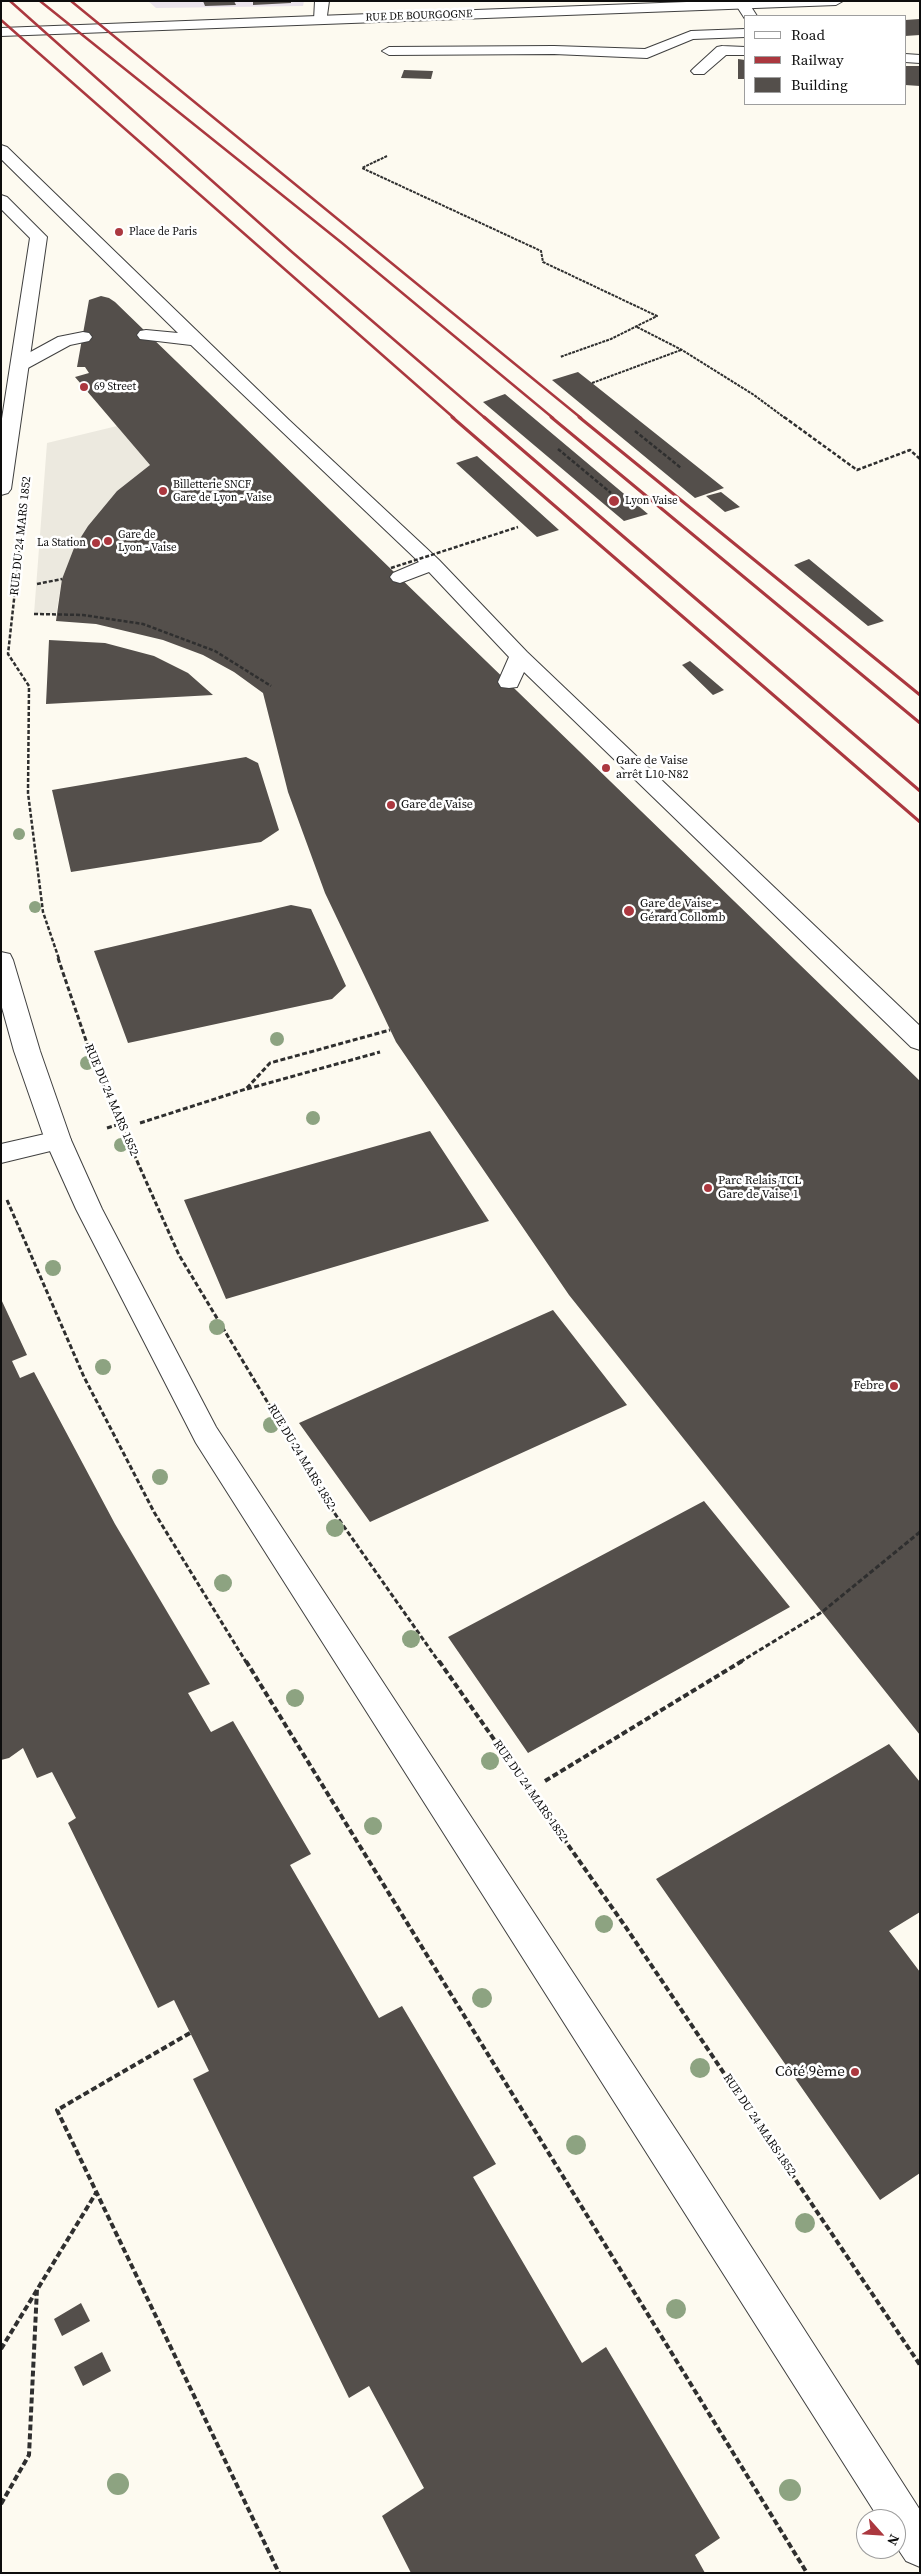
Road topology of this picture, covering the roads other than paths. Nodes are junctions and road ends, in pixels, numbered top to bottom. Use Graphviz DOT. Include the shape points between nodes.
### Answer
graph roads {
  1 [pos="322,1"];
  2 [pos="836,1"];
  3 [pos="746,10"];
  4 [pos="322,20"];
  5 [pos="1,32"];
  6 [pos="744,33"];
  7 [pos="389,51"];
  8 [pos="744,51"];
  9 [pos="906,58"];
  10 [pos="920,59"];
  11 [pos="698,71"];
  12 [pos="1,150"];
  13 [pos="1,200"];
  14 [pos="146,335"];
  15 [pos="83,337"];
  16 [pos="196,340"];
  17 [pos="20,365"];
  18 [pos="5,432"];
  19 [pos="1,489"];
  20 [pos="432,564"];
  21 [pos="396,573"];
  22 [pos="520,656"];
  23 [pos="509,682"];
  24 [pos="1,960"];
  25 [pos="920,1041"];
  26 [pos="58,1140"];
  27 [pos="1,1154"];
  28 [pos="920,2547"];
  1 -- 4 [label="street"];
  2 -- 3 [label="street, RUE DE BOURGOGNE"];
  3 -- 4 [label="street, RUE DE BOURGOGNE"];
  4 -- 5 [label="street, RUE DE BOURGOGNE"];
  6 -- 7 [label="street" via="691,35 647,54 554,50"];
  8 -- 11 [label="street" via="722,50"];
  9 -- 10 [label="street"];
  12 -- 16 [label="street"];
  13 -- 17 [label="street, RUE DU 24 MARS 1852" via="39,237"];
  14 -- 16 [label="street"];
  15 -- 17 [label="street" via="64,341"];
  16 -- 20 [label="street"];
  17 -- 18 [label="street, RUE DU 24 MARS 1852"];
  18 -- 19 [label="street, RUE DU 24 MARS 1852"];
  20 -- 21 [label="street"];
  20 -- 22 [label="street"];
  22 -- 23 [label="street"];
  22 -- 25 [label="street"];
  24 -- 26 [label="street" via="27,1051"];
  26 -- 27 [label="street"];
  26 -- 28 [label="street" via="89,1209 206,1435"];
}
